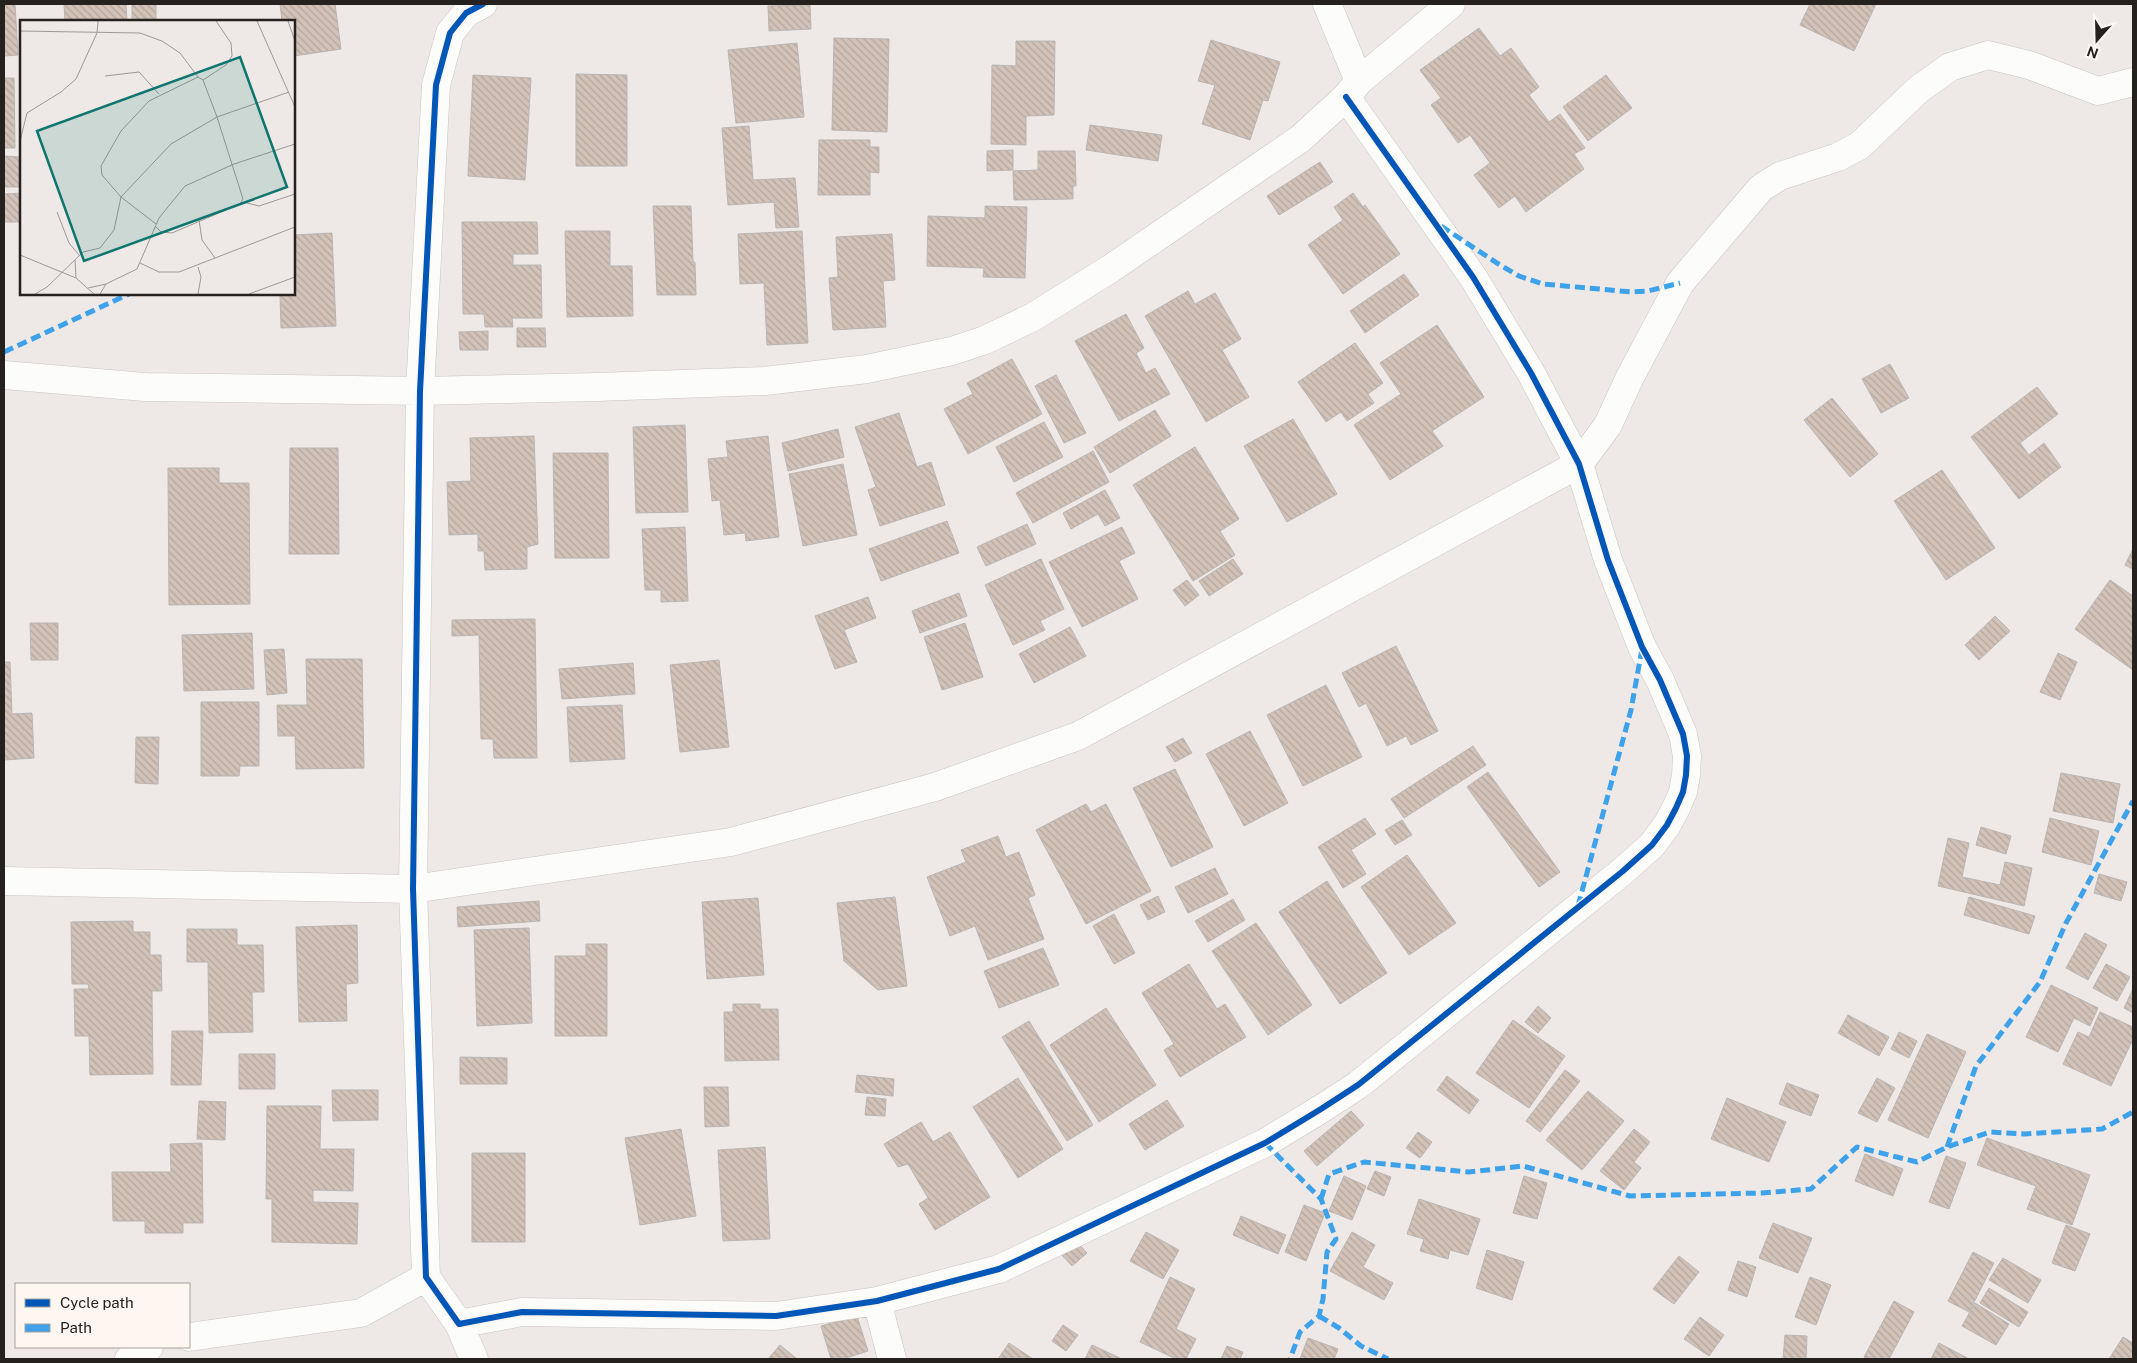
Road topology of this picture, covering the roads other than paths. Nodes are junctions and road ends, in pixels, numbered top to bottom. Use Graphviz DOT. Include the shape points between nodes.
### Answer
graph roads {
  1 [pos="1327,4"];
  2 [pos="1450,4"];
  3 [pos="469,7"];
  4 [pos="2133,82"];
  5 [pos="1353,89"];
  6 [pos="4,375"];
  7 [pos="420,391"];
  8 [pos="1579,464"];
  9 [pos="4,881"];
  10 [pos="413,889"];
  11 [pos="426,1277"];
  12 [pos="877,1301"];
  13 [pos="459,1324"];
  14 [pos="190,1337"];
  15 [pos="147,1348"];
  16 [pos="129,1359"];
  17 [pos="474,1359"];
  18 [pos="892,1359"];
  1 -- 5 [label="street"];
  2 -- 5 [label="street"];
  3 -- 7 [label="street" via="450,33 436,85"];
  4 -- 8 [label="street" via="2098,91 2029,65 1988,55 1950,67 1919,88 1859,146 1838,157 1780,176 1761,188 1680,283 1608,425"];
  5 -- 7 [label="street" via="1300,139 1110,269 1033,317 985,340 952,351 867,369 765,381"];
  5 -- 8 [label="street" via="1473,277 1531,374"];
  6 -- 7 [label="street" via="146,387"];
  7 -- 10 [label="street"];
  8 -- 10 [label="street" via="1069,739 935,788 731,842"];
  8 -- 12 [label="street" via="1608,560 1642,647 1683,734 1687,756 1683,792 1667,825 1652,845 1358,1085 1266,1143 999,1269"];
  9 -- 10 [label="street"];
  10 -- 11 [label="street"];
  11 -- 13 [label="street"];
  11 -- 14 [label="street" via="361,1313"];
  12 -- 13 [label="street" via="776,1316 522,1312"];
  12 -- 18 [label="street"];
  13 -- 17 [label="street"];
  15 -- 16 [label="street"];
}
